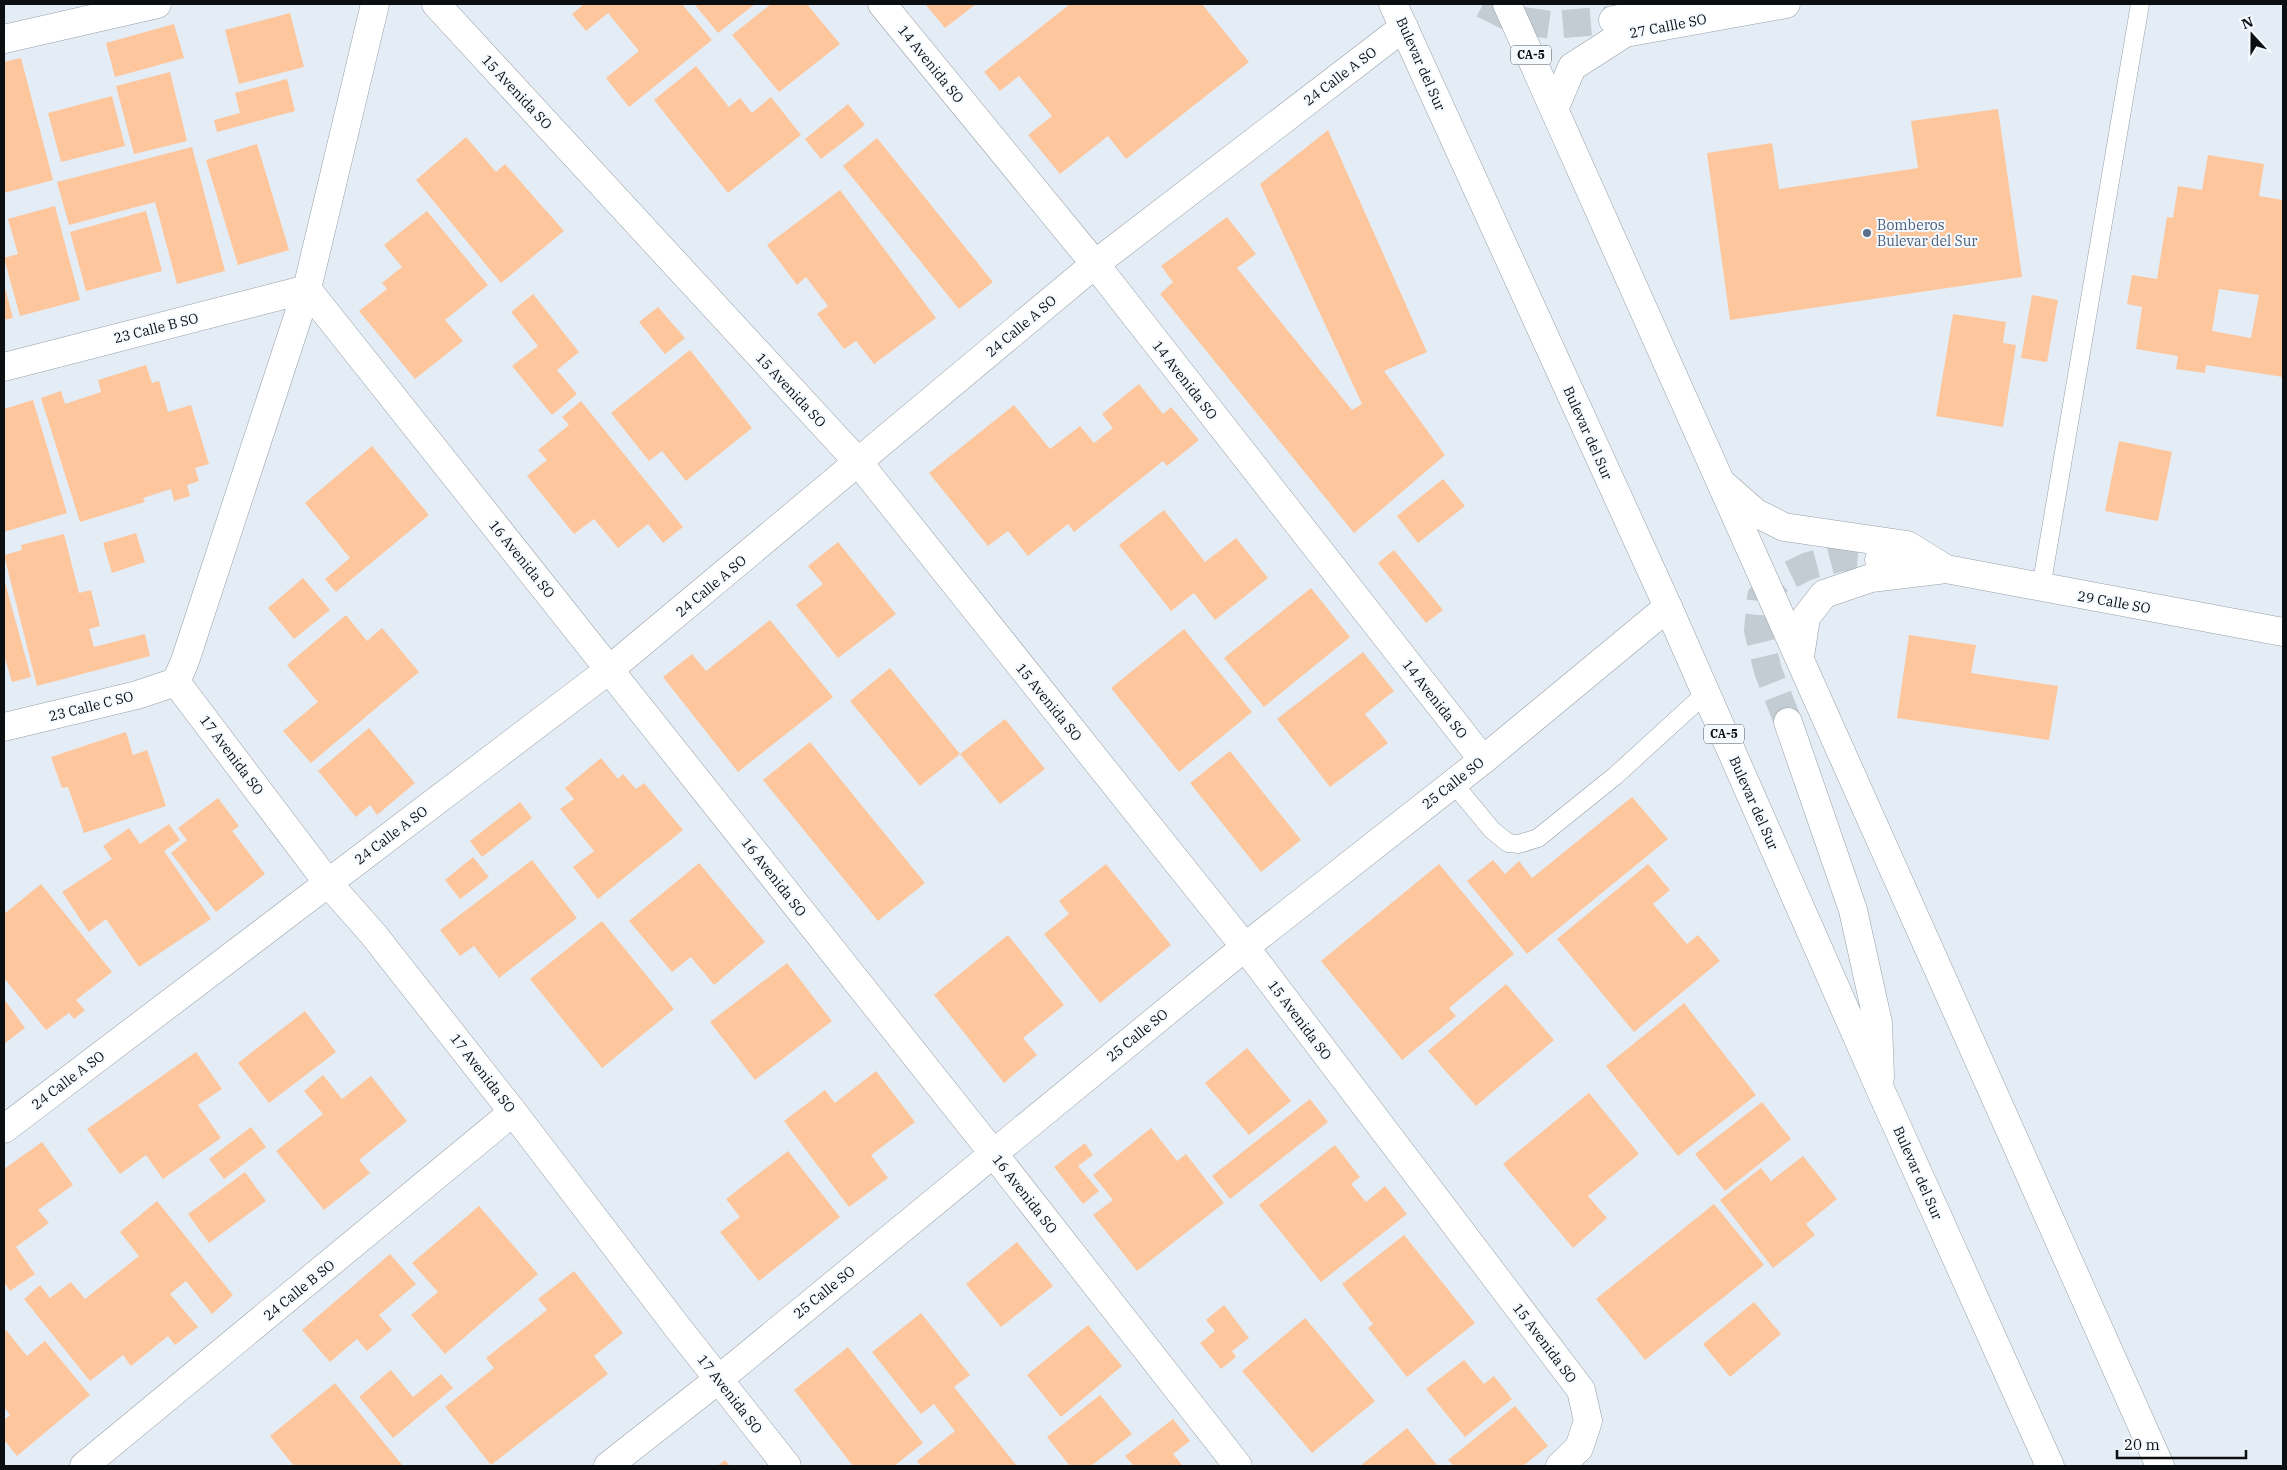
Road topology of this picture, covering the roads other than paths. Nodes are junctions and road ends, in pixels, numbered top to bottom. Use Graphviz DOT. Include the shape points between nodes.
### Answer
graph roads {
  1 [pos="157,4"];
  2 [pos="374,4"];
  3 [pos="436,4"];
  4 [pos="882,4"];
  5 [pos="1507,4"];
  6 [pos="1703,4"];
  7 [pos="1786,4"];
  8 [pos="2140,4"];
  9 [pos="1399,15"];
  10 [pos="1613,20"];
  11 [pos="4,39"];
  12 [pos="1555,107"];
  13 [pos="1094,264"];
  14 [pos="307,289"];
  15 [pos="4,367"];
  16 [pos="859,463"];
  17 [pos="1724,485"];
  18 [pos="1879,560"];
  19 [pos="1946,569"];
  20 [pos="2041,588"];
  21 [pos="1668,607"];
  22 [pos="2283,632"];
  23 [pos="1800,656"];
  24 [pos="610,670"];
  25 [pos="176,682"];
  26 [pos="1706,693"];
  27 [pos="1788,722"];
  28 [pos="4,727"];
  29 [pos="1482,760"];
  30 [pos="1453,783"];
  31 [pos="328,883"];
  32 [pos="1245,947"];
  33 [pos="1881,1091"];
  34 [pos="514,1112"];
  35 [pos="4,1129"];
  36 [pos="993,1153"];
  37 [pos="719,1378"];
  38 [pos="1570,1457"];
  39 [pos="84,1466"];
  40 [pos="608,1466"];
  41 [pos="787,1466"];
  42 [pos="1238,1466"];
  43 [pos="2050,1466"];
  44 [pos="2160,1466"];
  1 -- 11 [label="main road"];
  2 -- 14 [label="main road"];
  3 -- 16 [label="main road, 15 Avenida SO"];
  4 -- 13 [label="main road, 14 Avenida SO"];
  5 -- 12 [label="main road, CA-5"];
  6 -- 10 [label="main road"];
  7 -- 12 [label="main road, 27 Callle SO" via="1625,33 1572,67"];
  8 -- 20 [label="lane"];
  9 -- 13 [label="main road, 24 Calle A SO"];
  9 -- 21 [label="main road, Bulevar del Sur / CA-5"];
  12 -- 17 [label="main road, CA-5"];
  13 -- 16 [label="main road, 24 Calle A SO"];
  13 -- 29 [label="main road, 14 Avenida SO"];
  14 -- 15 [label="main road, 23 Calle B SO"];
  14 -- 24 [label="main road, 16 Avenida SO"];
  14 -- 25 [label="main road"];
  16 -- 24 [label="main road, 24 Calle A SO"];
  16 -- 32 [label="main road, 15 Avenida SO"];
  17 -- 19 [label="main road, 29 Calle SO" via="1756,513 1784,527 1907,545"];
  17 -- 23 [label="main road, CA-5"];
  18 -- 19 [label="main road"];
  19 -- 20 [label="main road, 29 Calle SO"];
  19 -- 23 [label="main road, 29 Calle SO" via="1871,578 1824,594 1806,617"];
  20 -- 22 [label="main road, 29 Calle SO"];
  21 -- 26 [label="main road, Bulevar del Sur / CA-5"];
  21 -- 29 [label="main road, 25 Calle SO"];
  23 -- 44 [label="main road, CA-5"];
  24 -- 31 [label="main road, 24 Calle A SO"];
  24 -- 36 [label="main road, 16 Avenida SO"];
  25 -- 28 [label="main road, 23 Calle C SO" via="137,695"];
  25 -- 31 [label="main road, 17 Avenida SO"];
  26 -- 30 [label="lane" via="1615,776 1538,838 1519,844 1508,843 1492,830"];
  26 -- 33 [label="main road, Bulevar del Sur / CA-5"];
  27 -- 33 [label="main road" via="1853,910 1878,1024"];
  29 -- 30 [label="main road, 25 Calle SO"];
  30 -- 32 [label="main road, 25 Calle SO"];
  31 -- 34 [label="main road, 17 Avenida SO" via="374,934"];
  31 -- 35 [label="main road, 24 Calle A SO"];
  32 -- 36 [label="main road, 25 Calle SO"];
  32 -- 38 [label="main road, 15 Avenida SO" via="1581,1390 1588,1421"];
  33 -- 43 [label="main road, Bulevar del Sur / CA-5"];
  34 -- 37 [label="main road, 17 Avenida SO"];
  34 -- 39 [label="main road, 24 Calle B SO"];
  36 -- 37 [label="main road, 25 Calle SO"];
  36 -- 42 [label="main road, 16 Avenida SO"];
  37 -- 40 [label="main road, 25 Calle SO"];
  37 -- 41 [label="main road, 17 Avenida SO"];
}
